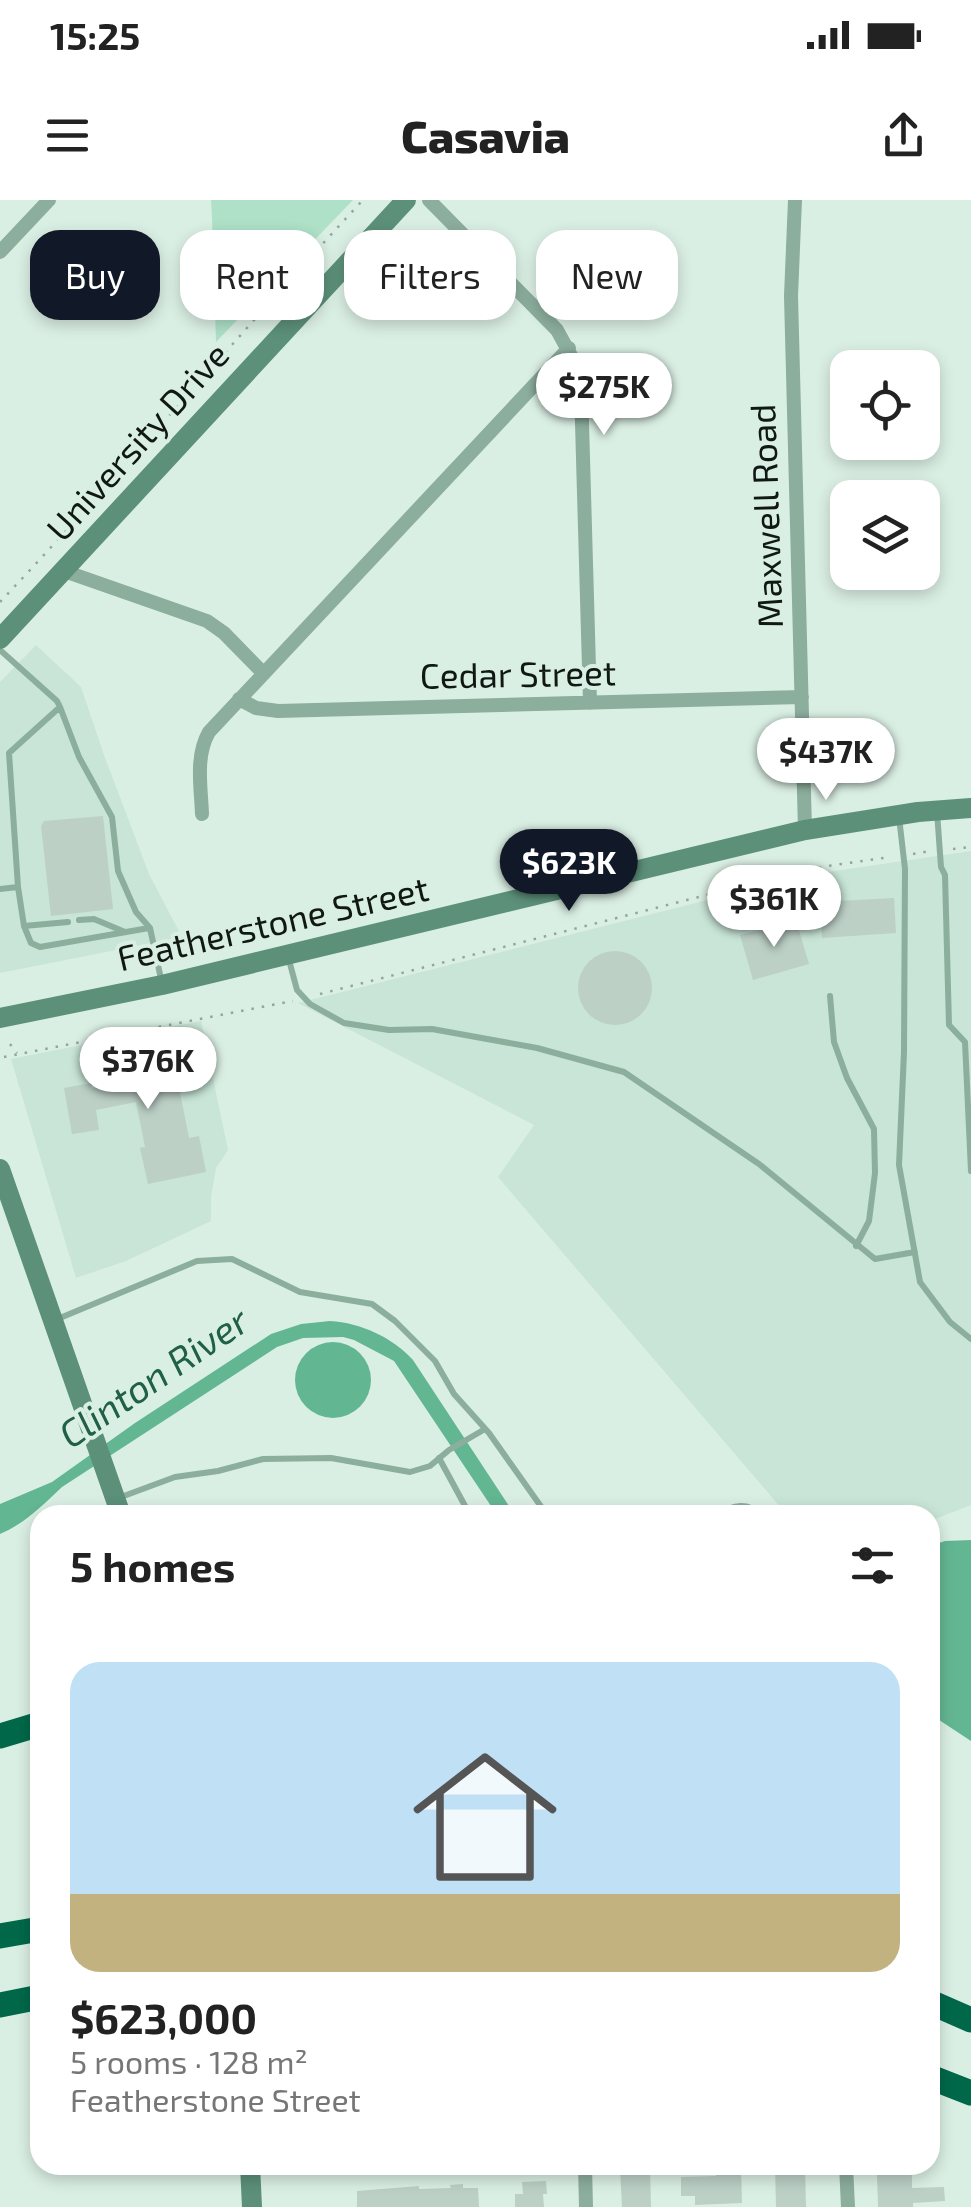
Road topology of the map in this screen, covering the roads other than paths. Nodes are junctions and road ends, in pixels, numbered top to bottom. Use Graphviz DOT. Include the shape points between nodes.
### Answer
graph roads {
  1 [pos="49,200"];
  2 [pos="406,200"];
  3 [pos="429,200"];
  4 [pos="794,200"];
  5 [pos="0,252"];
  6 [pos="569,348"];
  7 [pos="64,572"];
  8 [pos="0,639"];
  9 [pos="0,650"];
  10 [pos="263,673"];
  11 [pos="802,697"];
  12 [pos="239,699"];
  13 [pos="590,703"];
  14 [pos="60,707"];
  15 [pos="971,808"];
  16 [pos="938,810"];
  17 [pos="202,814"];
  18 [pos="898,815"];
  19 [pos="805,830"];
  20 [pos="18,886"];
  21 [pos="0,889"];
  22 [pos="78,920"];
  23 [pos="68,922"];
  24 [pos="24,926"];
  25 [pos="150,928"];
  26 [pos="126,933"];
  27 [pos="288,955"];
  28 [pos="162,985"];
  29 [pos="830,996"];
  30 [pos="0,1018"];
  31 [pos="971,1172"];
  32 [pos="2,1179"];
  33 [pos="856,1246"];
  34 [pos="915,1252"];
  35 [pos="53,1320"];
  36 [pos="971,1339"];
  37 [pos="485,1429"];
  38 [pos="439,1458"];
  39 [pos="116,1502"];
  40 [pos="465,1505"];
  41 [pos="540,1505"];
  42 [pos="30,1727"];
  43 [pos="0,1736"];
  44 [pos="30,1931"];
  45 [pos="0,1936"];
  46 [pos="30,2000"];
  47 [pos="4,2006"];
  48 [pos="940,2081"];
  49 [pos="971,2093"];
  50 [pos="250,2175"];
  51 [pos="584,2175"];
  52 [pos="846,2175"];
  53 [pos="252,2207"];
  54 [pos="586,2207"];
  55 [pos="848,2207"];
  1 -- 5 [label="street"];
  2 -- 7 [label="street, University Drive"];
  3 -- 6 [label="street"];
  4 -- 11 [label="street, Maxwell Road"];
  6 -- 10 [label="street"];
  6 -- 13 [label="street" via="581,388"];
  7 -- 8 [label="street, University Drive"];
  7 -- 10 [label="street" via="208,621"];
  9 -- 14 [label="lane"];
  10 -- 12 [label="street"];
  11 -- 13 [label="street, Cedar Street"];
  11 -- 19 [label="street, Maxwell Road"];
  12 -- 13 [label="street, Cedar Street" via="278,711"];
  12 -- 17 [label="street" via="204,741"];
  14 -- 20 [label="lane" via="8,753"];
  14 -- 25 [label="lane" via="112,817 118,871"];
  15 -- 16 [label="street, Featherstone Street"];
  16 -- 18 [label="street, Featherstone Street"];
  16 -- 31 [label="lane" via="949,1025 965,1042"];
  18 -- 19 [label="street, Featherstone Street"];
  18 -- 34 [label="lane" via="905,869 900,1165"];
  19 -- 27 [label="street, Featherstone Street"];
  20 -- 21 [label="lane"];
  20 -- 24 [label="lane"];
  22 -- 26 [label="lane" via="94,919"];
  23 -- 24 [label="lane"];
  24 -- 26 [label="lane" via="40,947"];
  25 -- 26 [label="lane"];
  25 -- 28 [label="lane"];
  27 -- 28 [label="street, Featherstone Street"];
  27 -- 33 [label="lane" via="297,990 344,1023 432,1029 624,1072 758,1164"];
  28 -- 30 [label="street, Featherstone Street"];
  29 -- 33 [label="lane" via="834,1042 874,1129 869,1222"];
  32 -- 35 [label="street"];
  33 -- 34 [label="lane" via="875,1259"];
  34 -- 36 [label="lane" via="920,1282"];
  35 -- 37 [label="lane" via="196,1261 232,1259 300,1292 372,1304 435,1360"];
  35 -- 39 [label="street"];
  37 -- 38 [label="lane"];
  37 -- 41 [label="lane"];
  38 -- 39 [label="lane" via="410,1472 331,1458 263,1459 175,1477"];
  38 -- 40 [label="lane"];
  42 -- 43 [label="highway"];
  44 -- 45 [label="highway"];
  46 -- 47 [label="highway"];
  48 -- 49 [label="highway"];
  50 -- 53 [label="street"];
  51 -- 54 [label="street"];
  52 -- 55 [label="street"];
}
